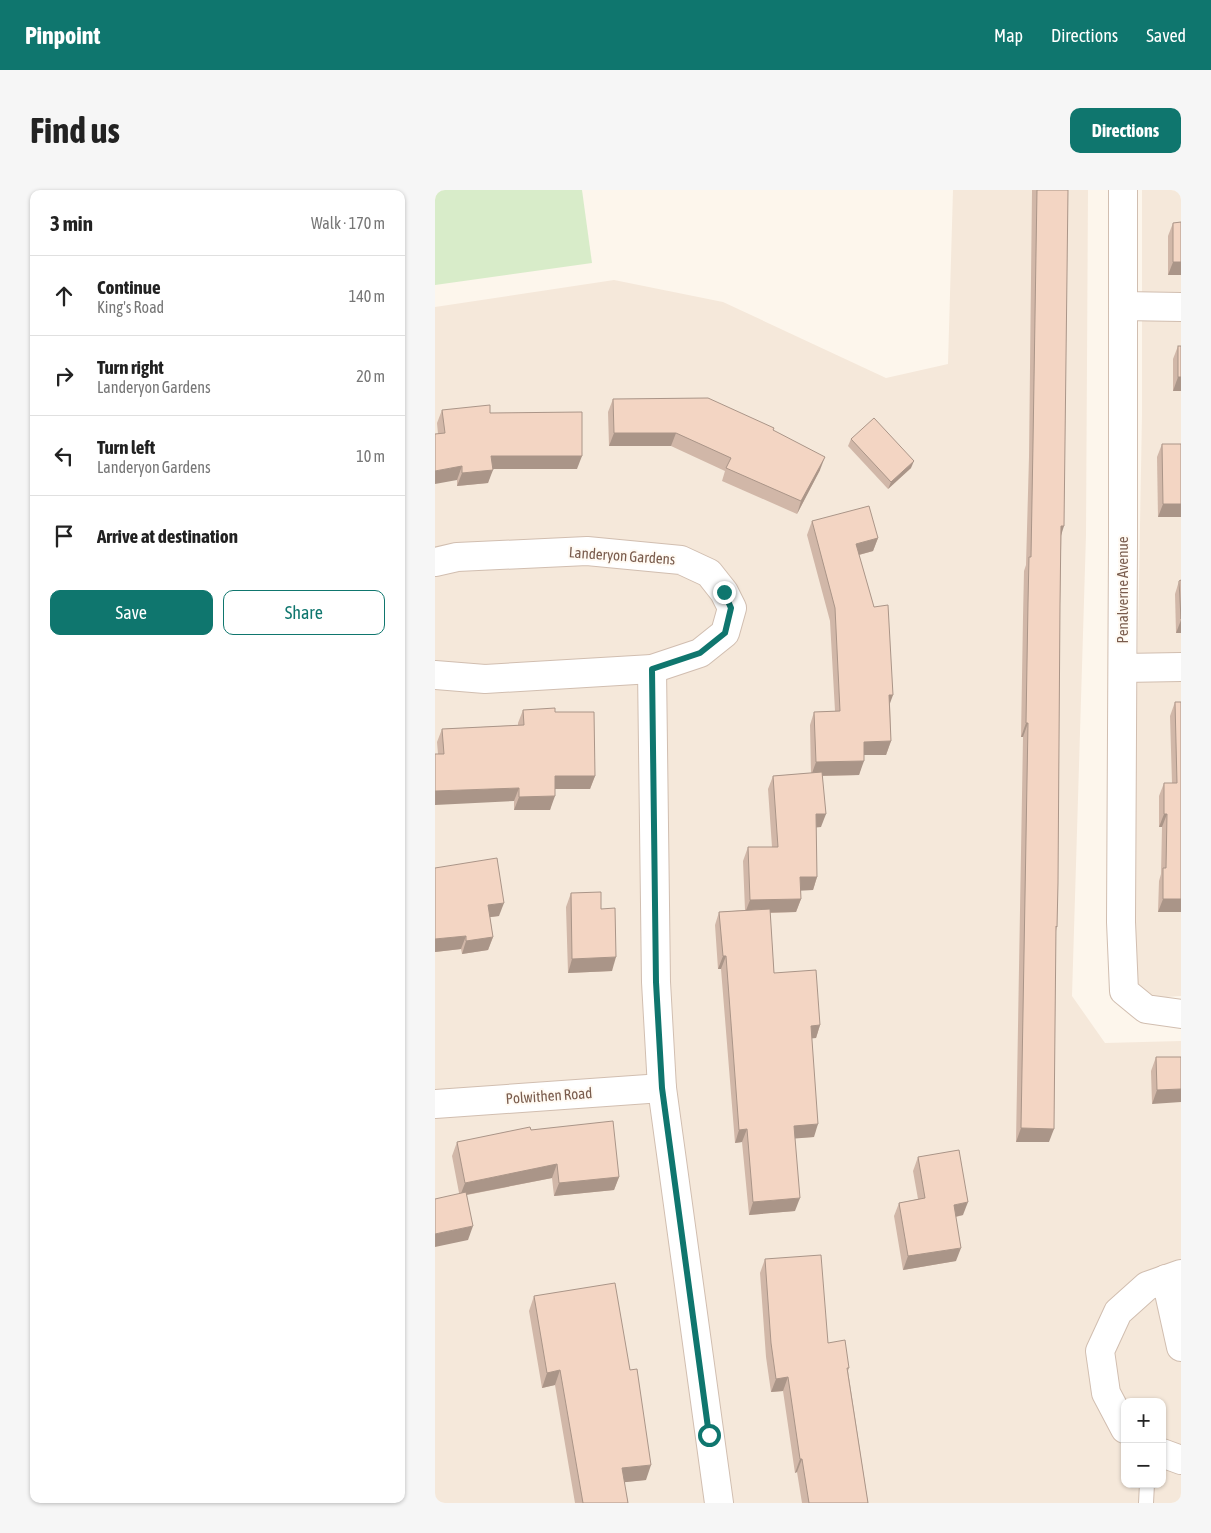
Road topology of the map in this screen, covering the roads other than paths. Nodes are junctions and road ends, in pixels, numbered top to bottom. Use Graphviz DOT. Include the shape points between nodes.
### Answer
graph roads {
  1 [pos="1123,190"];
  2 [pos="1123,306"];
  3 [pos="1181,307"];
  4 [pos="435,562"];
  5 [pos="1181,667"];
  6 [pos="1123,668"];
  7 [pos="652,669"];
  8 [pos="435,675"];
  9 [pos="1181,1014"];
  10 [pos="662,1088"];
  11 [pos="435,1104"];
  12 [pos="1174,1277"];
  13 [pos="1181,1346"];
  14 [pos="1121,1421"];
  15 [pos="1166,1454"];
  16 [pos="1181,1460"];
  17 [pos="1147,1488"];
  18 [pos="719,1503"];
  19 [pos="1145,1503"];
  1 -- 2 [label="street, Penalverne Avenue"];
  2 -- 3 [label="street"];
  2 -- 6 [label="street, Penalverne Avenue"];
  4 -- 7 [label="street, Landeryon Gardens" via="457,557 587,551 681,560 709,573 724,592 731,608 725,633 700,653"];
  5 -- 6 [label="street"];
  6 -- 9 [label="street, Penalverne Avenue" via="1121,922 1124,990 1146,1009"];
  7 -- 8 [label="street, Landeryon Gardens" via="485,679"];
  7 -- 10 [label="street" via="656,972"];
  10 -- 11 [label="street, Polwithen Road"];
  10 -- 18 [label="street"];
  12 -- 13 [label="street"];
  12 -- 14 [label="street" via="1147,1286 1118,1312 1100,1351 1106,1393"];
  15 -- 16 [label="street"];
  17 -- 19 [label="lane"];
}
